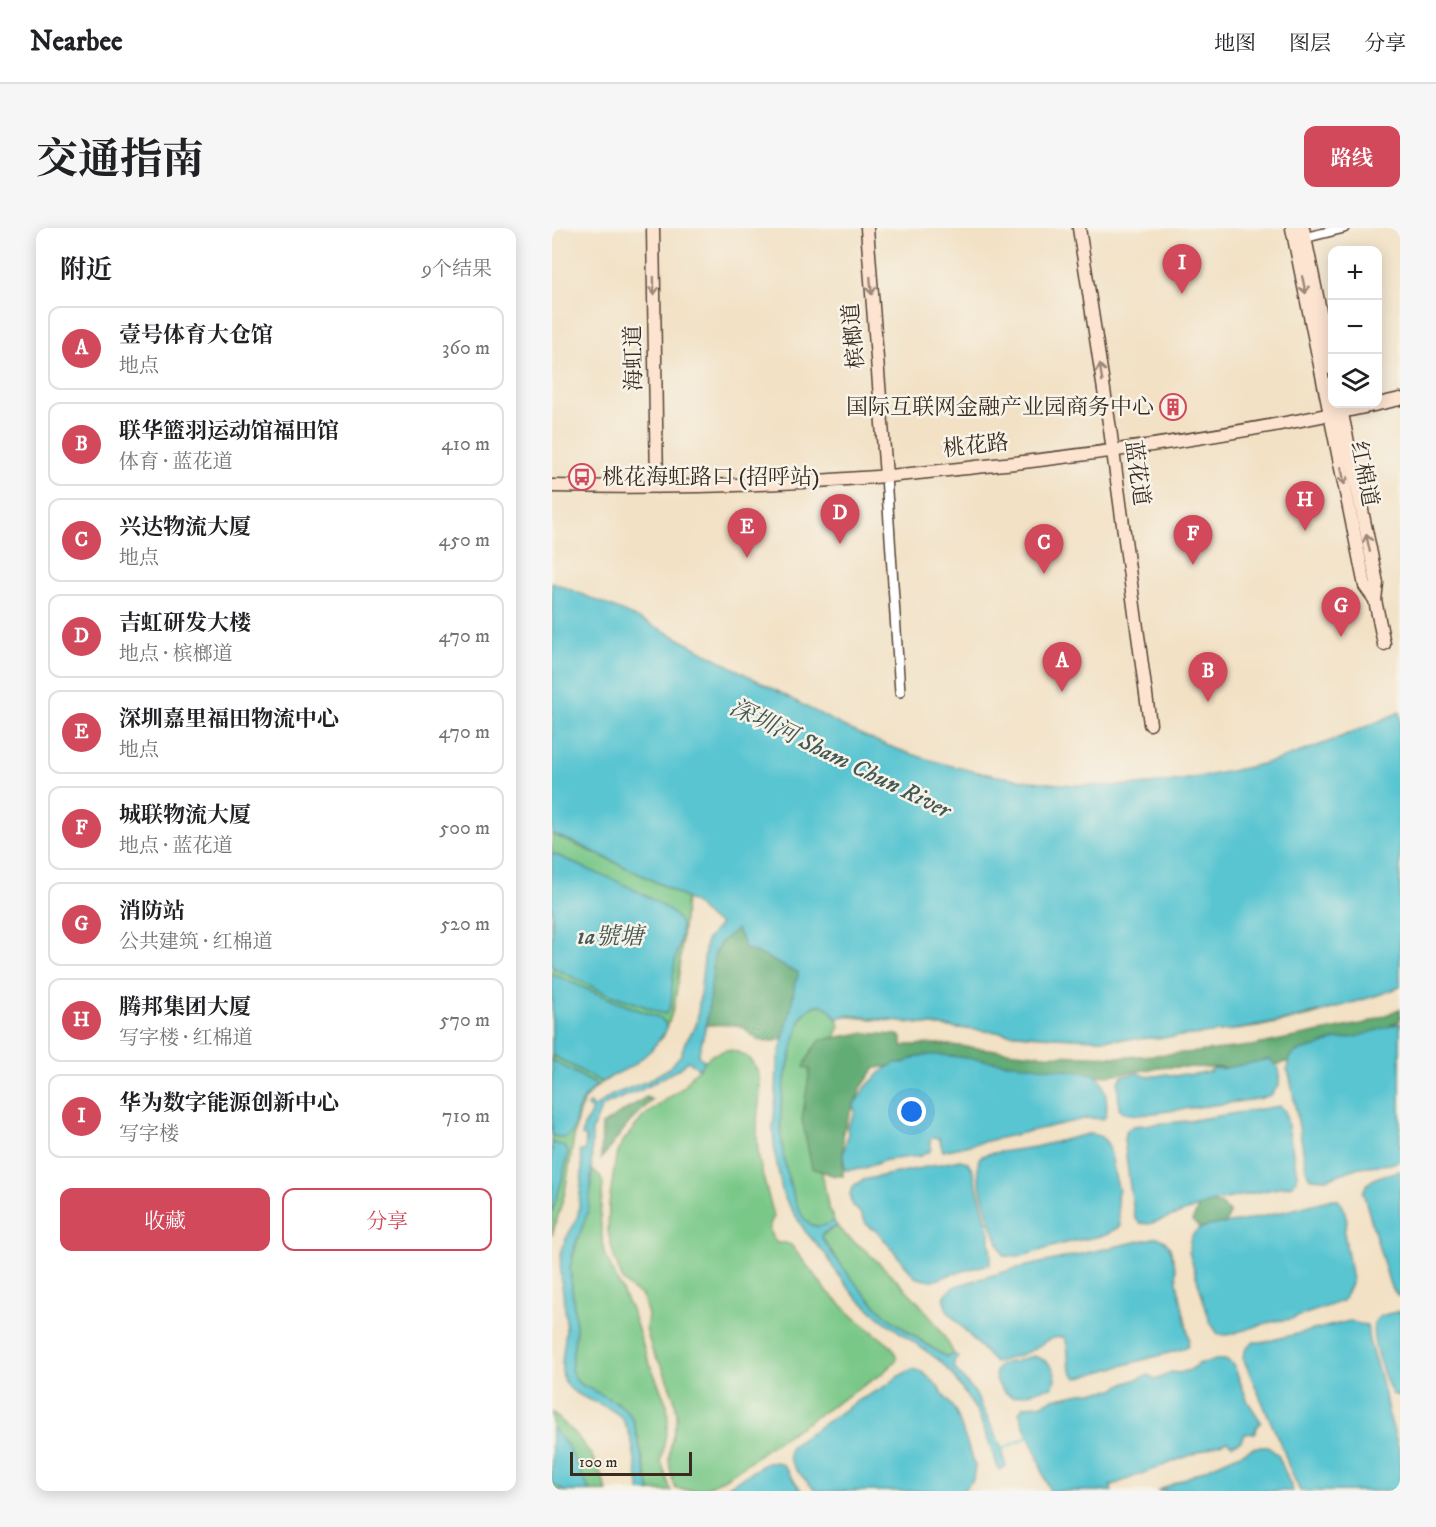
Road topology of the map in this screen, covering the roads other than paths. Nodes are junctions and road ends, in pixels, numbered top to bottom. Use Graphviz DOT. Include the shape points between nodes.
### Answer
graph roads {
  1 [pos="652,228"];
  2 [pos="867,228"];
  3 [pos="1079,228"];
  4 [pos="1344,228"];
  5 [pos="1299,234"];
  6 [pos="1328,354"];
  7 [pos="1400,399"];
  8 [pos="1337,411"];
  9 [pos="1113,452"];
  10 [pos="886,476"];
  11 [pos="552,486"];
  12 [pos="657,487"];
  13 [pos="1384,644"];
  14 [pos="900,692"];
  15 [pos="1150,723"];
  1 -- 12 [label="main road, 海虹道, one-way"];
  2 -- 10 [label="main road, 槟榔道, one-way"];
  9 -- 3 [label="main road, 蓝花道, one-way"];
  4 -- 5 [label="street"];
  5 -- 6 [label="main road"];
  5 -- 8 [label="main road, 红棉道, one-way"];
  7 -- 8 [label="main road, 桃花路"];
  8 -- 9 [label="main road, 桃花路"];
  8 -- 13 [label="main road, 红棉道" via="1377,583 1375,600"];
  9 -- 10 [label="main road, 桃花路"];
  9 -- 15 [label="main road, 蓝花道"];
  10 -- 12 [label="main road, 桃花路"];
  10 -- 14 [label="street, 槟榔道"];
  11 -- 12 [label="main road, 桃花路"];
}
